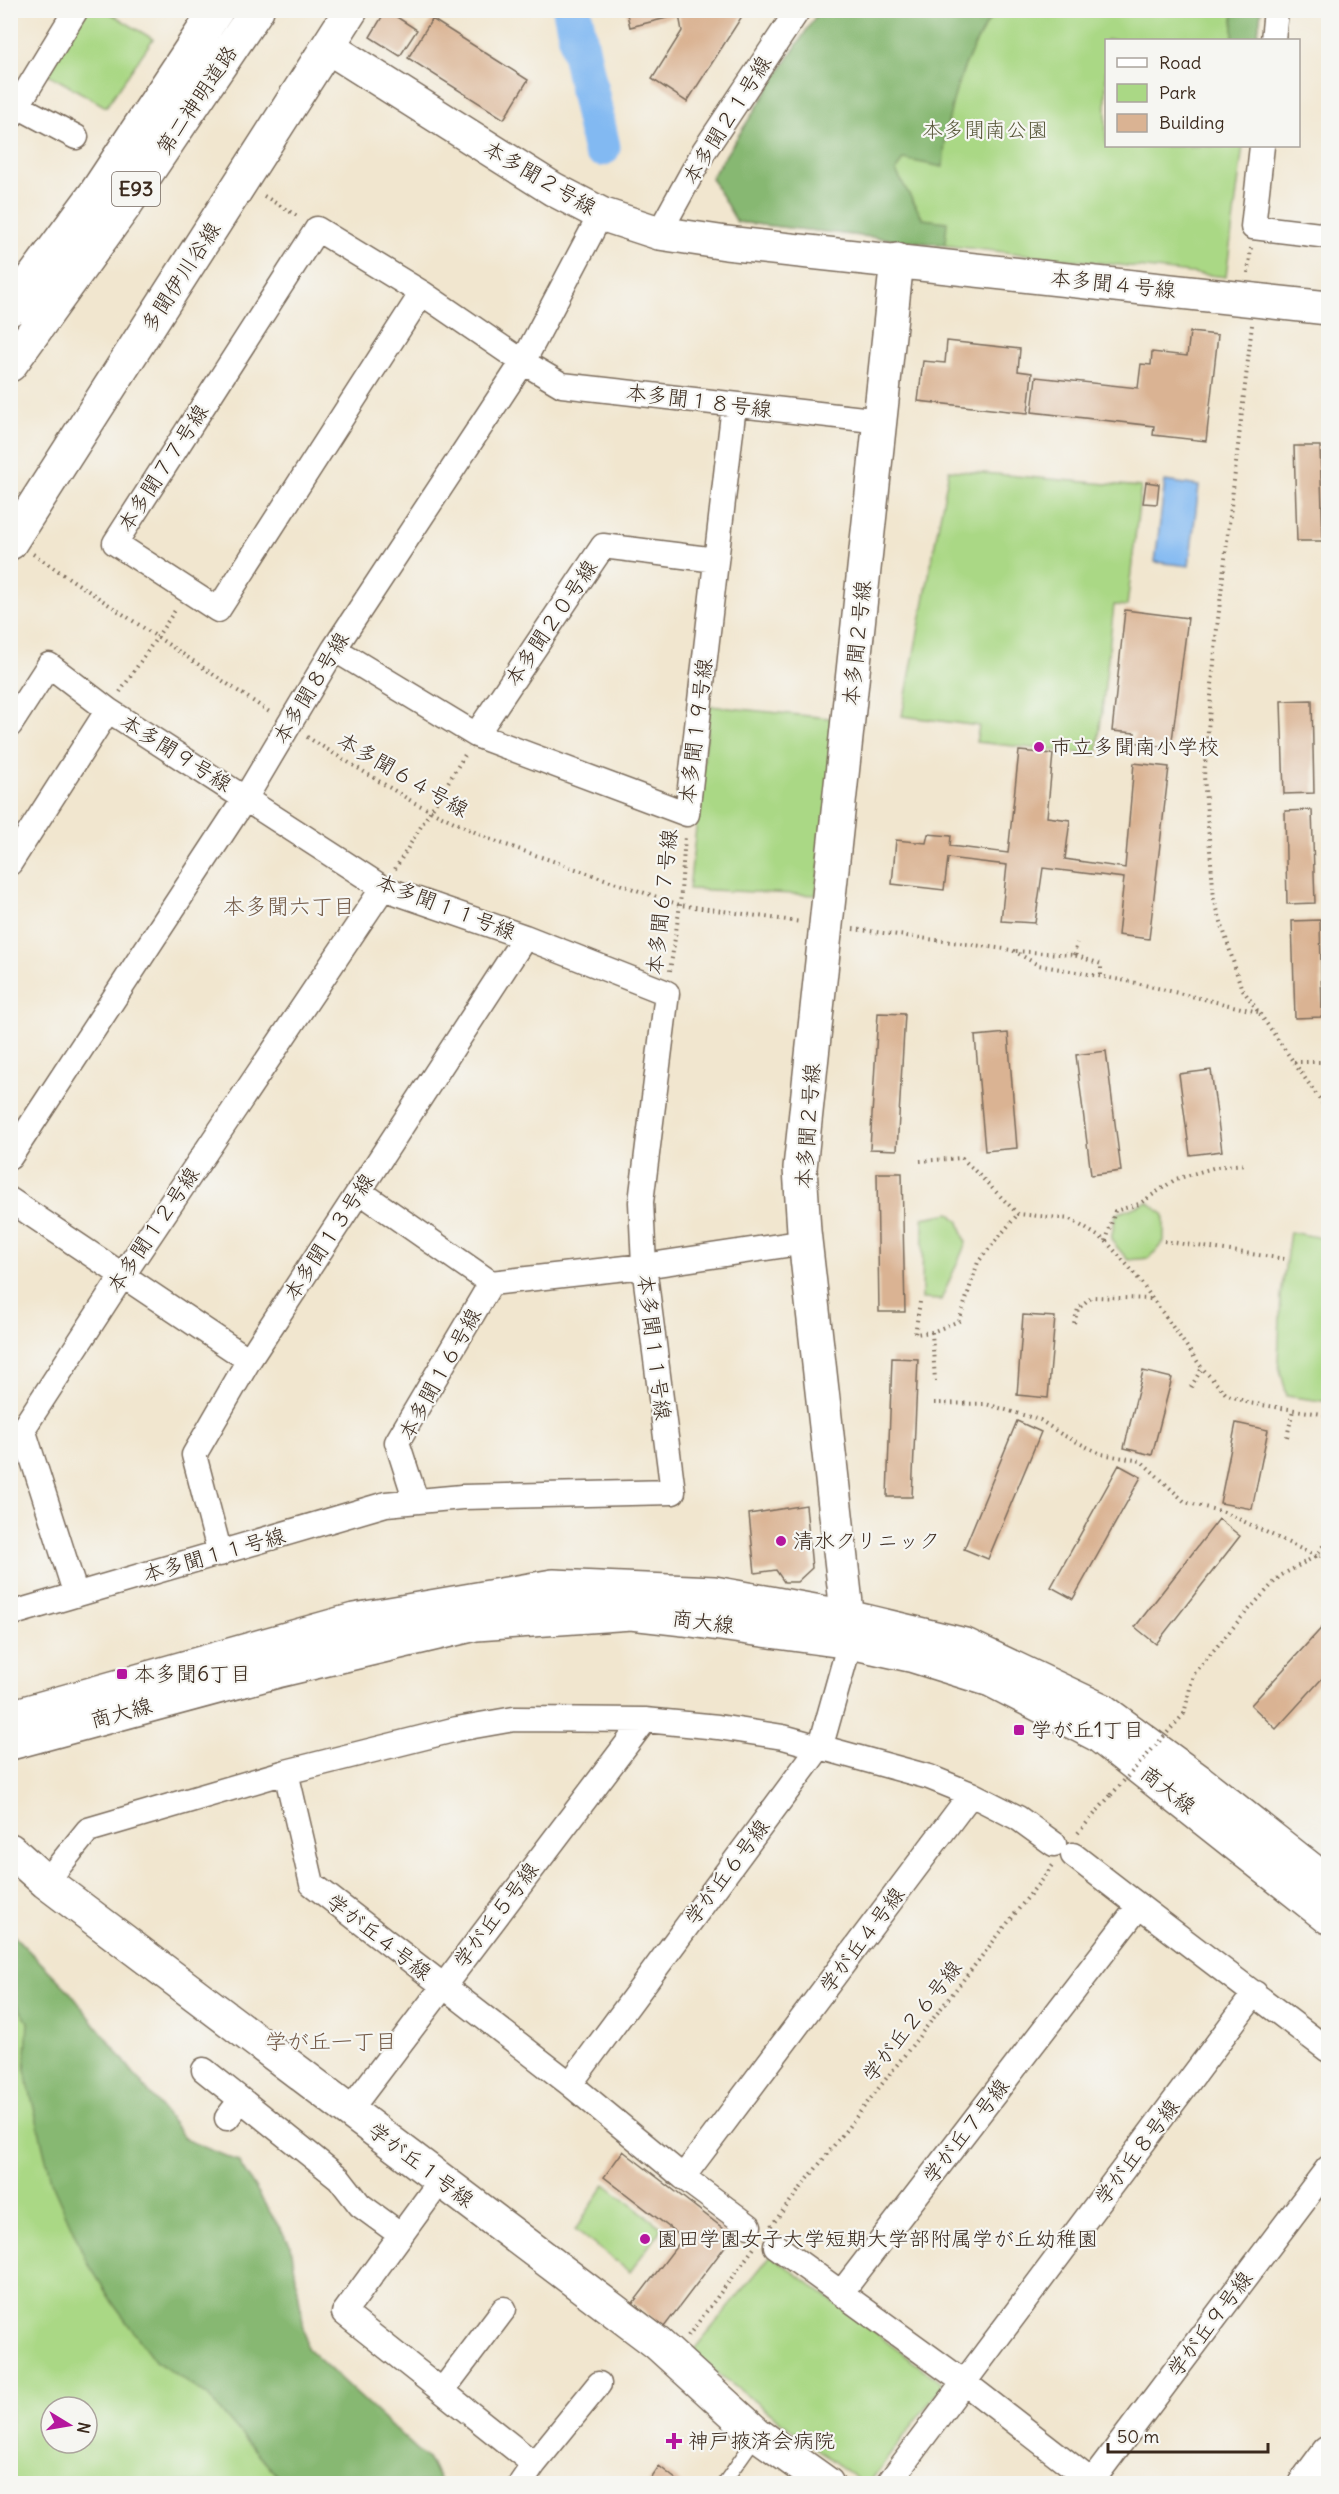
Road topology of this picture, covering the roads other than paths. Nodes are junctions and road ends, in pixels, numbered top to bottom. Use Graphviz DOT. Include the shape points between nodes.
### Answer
graph roads {
  1 [pos="76,10"];
  2 [pos="217,10"];
  3 [pos="257,10"];
  4 [pos="351,10"];
  5 [pos="798,10"];
  6 [pos="1276,10"];
  7 [pos="1273,39"];
  8 [pos="328,47"];
  9 [pos="14,109"];
  10 [pos="76,137"];
  11 [pos="1262,147"];
  12 [pos="601,214"];
  13 [pos="659,233"];
  14 [pos="1329,236"];
  15 [pos="897,260"];
  16 [pos="422,293"];
  17 [pos="1329,308"];
  18 [pos="10,309"];
  19 [pos="523,362"];
  20 [pos="10,365"];
  21 [pos="734,405"];
  22 [pos="881,421"];
  23 [pos="11,542"];
  24 [pos="716,560"];
  25 [pos="334,649"];
  26 [pos="108,710"];
  27 [pos="10,725"];
  28 [pos="476,735"];
  29 [pos="246,797"];
  30 [pos="10,863"];
  31 [pos="383,888"];
  32 [pos="525,937"];
  33 [pos="10,1157"];
  34 [pos="358,1191"];
  35 [pos="10,1200"];
  36 [pos="806,1242"];
  37 [pos="644,1266"];
  38 [pos="123,1275"];
  39 [pos="491,1283"];
  40 [pos="249,1359"];
  41 [pos="416,1501"];
  42 [pos="220,1554"];
  43 [pos="76,1595"];
  44 [pos="10,1614"];
  45 [pos="849,1630"];
  46 [pos="10,1717"];
  47 [pos="645,1720"];
  48 [pos="10,1743"];
  49 [pos="821,1745"];
  50 [pos="286,1772"];
  51 [pos="971,1794"];
  52 [pos="10,1850"];
  53 [pos="46,1882"];
  54 [pos="1329,1883"];
  55 [pos="1139,1906"];
  56 [pos="1329,1917"];
  57 [pos="442,1987"];
  58 [pos="1255,1993"];
  59 [pos="1329,2050"];
  60 [pos="204,2070"];
  61 [pos="570,2084"];
  62 [pos="349,2111"];
  63 [pos="1329,2168"];
  64 [pos="683,2177"];
  65 [pos="441,2180"];
  66 [pos="401,2235"];
  67 [pos="841,2293"];
  68 [pos="504,2309"];
  69 [pos="965,2383"];
  70 [pos="599,2384"];
  71 [pos="442,2391"];
  72 [pos="758,2434"];
  73 [pos="1329,2453"];
  74 [pos="528,2473"];
  75 [pos="1093,2482"];
  76 [pos="723,2484"];
  77 [pos="827,2484"];
  78 [pos="888,2484"];
  79 [pos="1305,2484"];
  1 -- 9 [label="street"];
  2 -- 18 [label="main road, 第二神明道路 / E93" via="95,194"];
  3 -- 20 [label="main road, 第二神明道路 / E93" via="126,204"];
  4 -- 8 [label="main road, 多聞伊川谷線"];
  5 -- 13 [label="street, 本多聞２１号線" via="704,151"];
  6 -- 7 [label="street"];
  8 -- 12 [label="main road, 本多聞２号線" via="553,189"];
  8 -- 23 [label="main road, 多聞伊川谷線"];
  9 -- 10 [label="street"];
  11 -- 14 [label="street" via="1253,226"];
  12 -- 13 [label="main road, 本多聞２号線"];
  12 -- 19 [label="street, 本多聞８号線"];
  13 -- 15 [label="main road, 本多聞２号線"];
  15 -- 17 [label="main road, 本多聞４号線"];
  15 -- 22 [label="main road, 本多聞２号線"];
  16 -- 16 [label="street, 本多聞７７号線" via="317,229 115,543 218,610"];
  16 -- 19 [label="street"];
  19 -- 21 [label="street, 本多聞１８号線" via="562,385"];
  19 -- 25 [label="street, 本多聞８号線"];
  21 -- 22 [label="street, 本多聞１８号線"];
  21 -- 24 [label="street, 本多聞１９号線"];
  22 -- 36 [label="main road, 本多聞２号線" via="800,1168"];
  24 -- 28 [label="street, 本多聞２０号線" via="603,546"];
  24 -- 28 [label="street, 本多聞１９号線" via="687,814"];
  25 -- 28 [label="street, 本多聞１９号線"];
  25 -- 29 [label="street, 本多聞８号線"];
  26 -- 27 [label="street" via="49,665"];
  26 -- 29 [label="street, 本多聞９号線"];
  26 -- 30 [label="street, 本多聞９号線"];
  29 -- 31 [label="street, 本多聞１１号線"];
  29 -- 33 [label="street, 本多聞８号線"];
  31 -- 32 [label="street, 本多聞１１号線"];
  31 -- 38 [label="street, 本多聞１２号線"];
  32 -- 34 [label="street, 本多聞１３号線"];
  32 -- 37 [label="street, 本多聞１１号線" via="667,993 641,1202"];
  34 -- 39 [label="street"];
  34 -- 40 [label="street, 本多聞１３号線"];
  35 -- 38 [label="street"];
  36 -- 37 [label="street"];
  36 -- 45 [label="main road, 本多聞２号線"];
  37 -- 39 [label="street"];
  37 -- 41 [label="street, 本多聞１１号線" via="673,1492"];
  38 -- 40 [label="street"];
  38 -- 43 [label="street, 本多聞１２号線" via="23,1429"];
  39 -- 41 [label="street, 本多聞１６号線" via="397,1442"];
  40 -- 42 [label="street, 本多聞１３号線" via="194,1455"];
  41 -- 42 [label="street, 本多聞１１号線" via="386,1504"];
  42 -- 43 [label="street, 本多聞１１号線"];
  43 -- 44 [label="street, 本多聞１１号線"];
  45 -- 46 [label="main road, 商大線" via="714,1593 553,1586 354,1620"];
  45 -- 48 [label="main road, 商大線" via="631,1613 476,1624 278,1671"];
  45 -- 49 [label="street, 学が丘６号線"];
  45 -- 54 [label="main road, 商大線" via="964,1645 1102,1710"];
  45 -- 56 [label="main road, 商大線" via="991,1680 1098,1735"];
  47 -- 49 [label="street" via="718,1726"];
  47 -- 50 [label="street" via="514,1719 457,1729"];
  47 -- 57 [label="street, 学が丘５号線"];
  49 -- 51 [label="street" via="929,1777"];
  49 -- 61 [label="street, 学が丘６号線"];
  50 -- 53 [label="street" via="88,1830"];
  50 -- 57 [label="street, 学が丘４号線" via="312,1884"];
  51 -- 55 [label="street" via="1018,1818"];
  51 -- 64 [label="street, 学が丘４号線"];
  52 -- 53 [label="main road, 学が丘１号線"];
  53 -- 62 [label="main road, 学が丘１号線"];
  55 -- 58 [label="street"];
  55 -- 67 [label="street, 学が丘７号線"];
  57 -- 61 [label="street, 学が丘４号線"];
  57 -- 62 [label="street, 学が丘５号線"];
  58 -- 59 [label="street"];
  58 -- 69 [label="street, 学が丘８号線"];
  60 -- 66 [label="street" via="234,2109 339,2178 360,2205"];
  61 -- 64 [label="street, 学が丘４号線"];
  62 -- 65 [label="main road, 学が丘１号線"];
  63 -- 75 [label="street, 学が丘９号線"];
  64 -- 67 [label="street"];
  65 -- 66 [label="street"];
  65 -- 72 [label="main road, 学が丘１号線" via="673,2355"];
  66 -- 71 [label="street" via="344,2313"];
  67 -- 69 [label="street"];
  68 -- 71 [label="street"];
  69 -- 75 [label="street"];
  69 -- 78 [label="street, 学が丘８号線"];
  70 -- 74 [label="street"];
  71 -- 74 [label="street"];
  72 -- 76 [label="lane"];
  72 -- 77 [label="main road, 学が丘１号線"];
  73 -- 79 [label="main road"];
}
